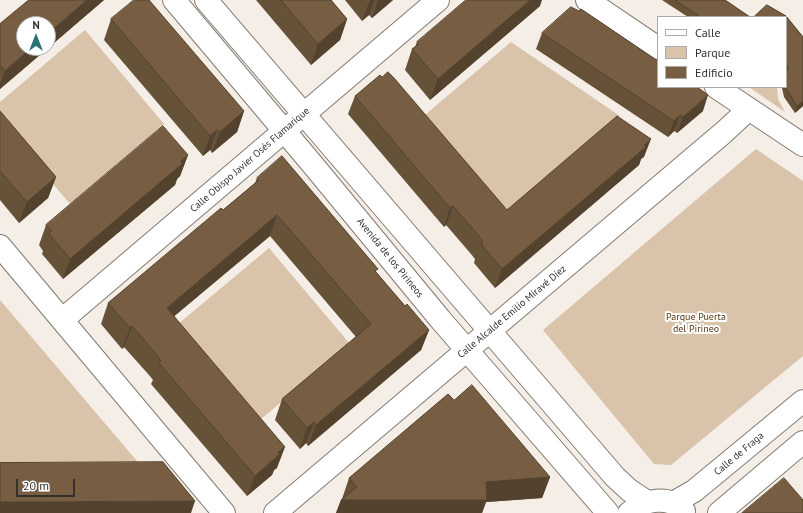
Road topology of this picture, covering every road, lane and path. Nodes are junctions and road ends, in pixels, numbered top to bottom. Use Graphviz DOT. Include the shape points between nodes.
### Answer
graph roads {
  1 [pos="174,0"];
  2 [pos="206,0"];
  3 [pos="438,0"];
  4 [pos="587,0"];
  5 [pos="657,47"];
  6 [pos="718,88"];
  7 [pos="749,109"];
  8 [pos="304,114"];
  9 [pos="285,131"];
  10 [pos="803,146"];
  11 [pos="0,246"];
  12 [pos="62,320"];
  13 [pos="491,330"];
  14 [pos="467,349"];
  15 [pos="803,400"];
  16 [pos="803,442"];
  17 [pos="679,508"];
  18 [pos="634,509"];
  19 [pos="224,513"];
  20 [pos="275,513"];
  21 [pos="608,513"];
  22 [pos="719,513"];
  1 -- 9 [label="street, Avenida de los Pirineos"];
  2 -- 8 [label="street"];
  3 -- 8 [label="street, Calle Obispo Javier Osés Flamarique"];
  4 -- 5 [label="street"];
  6 -- 7 [label="street"];
  7 -- 10 [label="street"];
  7 -- 13 [label="street, Calle Alcalde Emilio Miravé Díez"];
  8 -- 9 [label="street, Calle Obispo Javier Osés Flamarique"];
  8 -- 13 [label="street"];
  9 -- 12 [label="street, Calle Obispo Javier Osés Flamarique"];
  9 -- 14 [label="street, Avenida de los Pirineos"];
  11 -- 12 [label="street"];
  12 -- 19 [label="street"];
  13 -- 14 [label="street, Calle Alcalde Emilio Miravé Díez"];
  13 -- 18 [label="street" via="615,477 629,490"];
  14 -- 20 [label="street, Calle Alcalde Emilio Miravé Díez"];
  14 -- 21 [label="street, Avenida de los Pirineos"];
  15 -- 17 [label="street, Calle de Fraga" via="694,491"];
  16 -- 22 [label="street"];
  17 -- 18 [label="street" via="664,501"];
}
